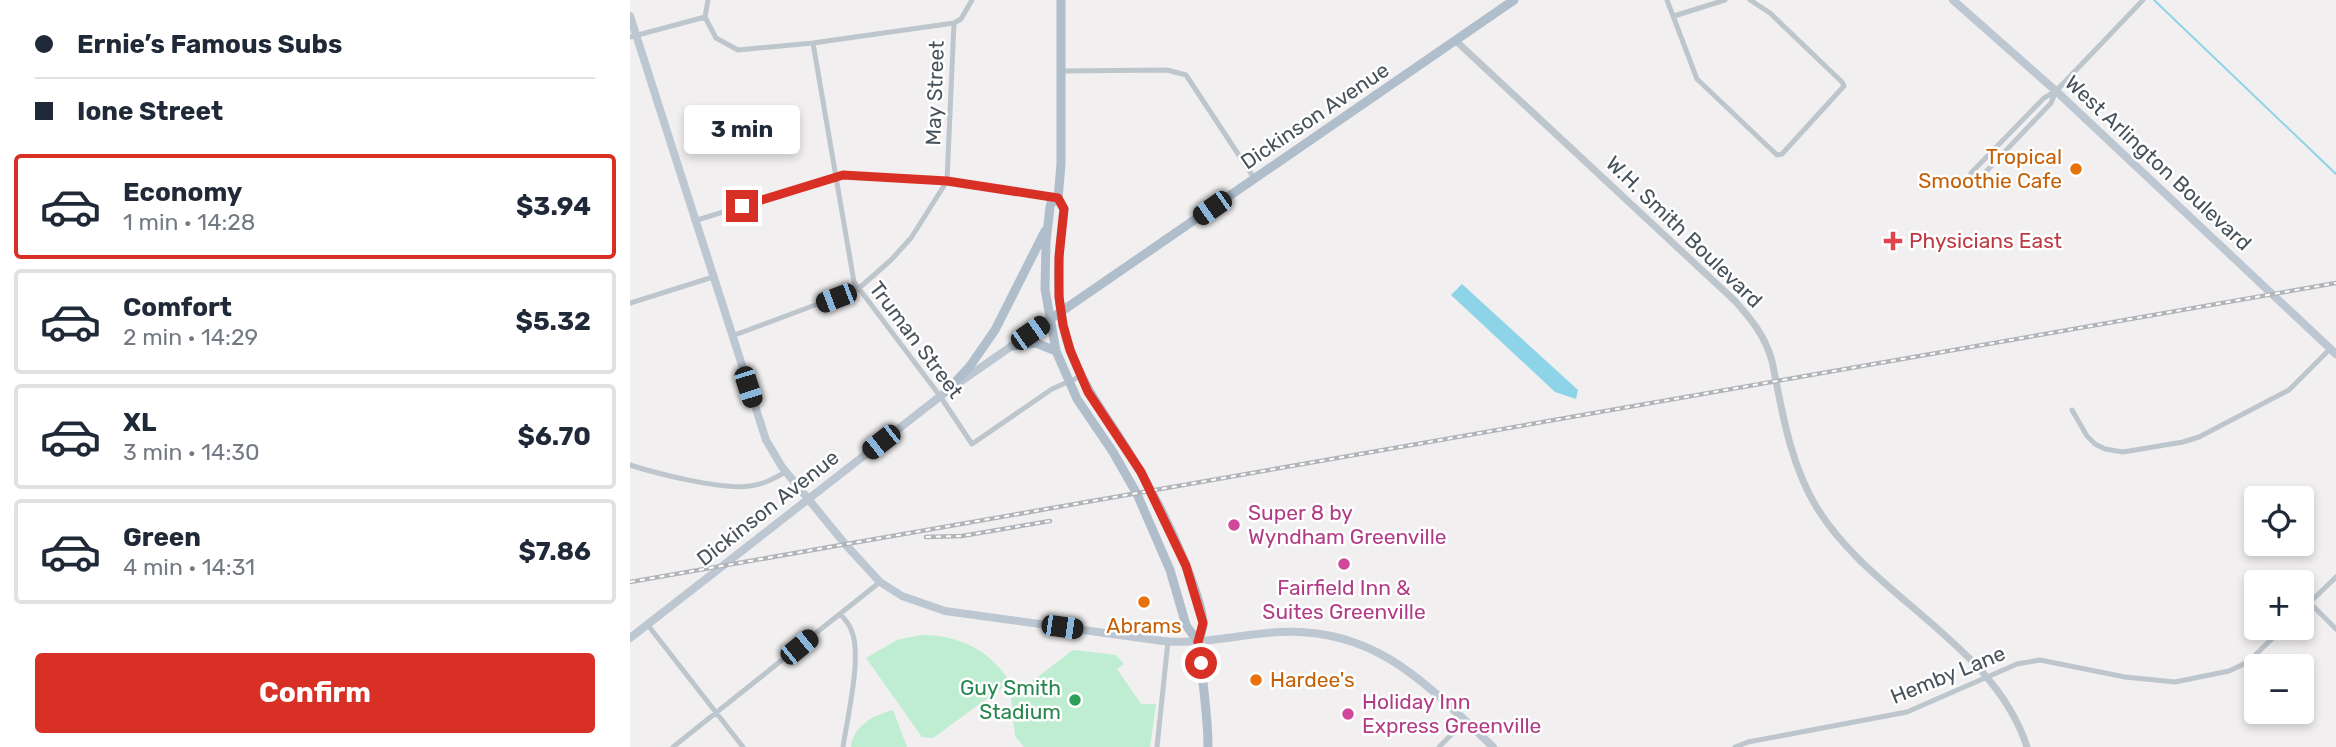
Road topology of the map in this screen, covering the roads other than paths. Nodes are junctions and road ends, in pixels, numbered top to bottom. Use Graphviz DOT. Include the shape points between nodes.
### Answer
graph roads {
  1 [pos="708,0"];
  2 [pos="972,0"];
  3 [pos="1060,0"];
  4 [pos="1514,0"];
  5 [pos="1667,0"];
  6 [pos="1725,0"];
  7 [pos="1750,0"];
  8 [pos="1953,0"];
  9 [pos="2143,0"];
  10 [pos="630,16"];
  11 [pos="1674,16"];
  12 [pos="705,17"];
  13 [pos="954,23"];
  14 [pos="633,37"];
  15 [pos="1456,41"];
  16 [pos="813,43"];
  17 [pos="1061,71"];
  18 [pos="2056,91"];
  19 [pos="1971,173"];
  20 [pos="836,177"];
  21 [pos="1254,178"];
  22 [pos="1978,180"];
  23 [pos="947,181"];
  24 [pos="1058,198"];
  25 [pos="694,221"];
  26 [pos="1047,226"];
  27 [pos="712,277"];
  28 [pos="858,289"];
  29 [pos="630,303"];
  30 [pos="1061,312"];
  31 [pos="1049,320"];
  32 [pos="732,336"];
  33 [pos="1012,346"];
  34 [pos="1056,351"];
  35 [pos="2333,351"];
  36 [pos="1081,376"];
  37 [pos="1068,382"];
  38 [pos="944,393"];
  39 [pos="2072,410"];
  40 [pos="630,465"];
  41 [pos="786,472"];
  42 [pos="808,499"];
  43 [pos="2336,577"];
  44 [pos="880,582"];
  45 [pos="2314,599"];
  46 [pos="2314,607"];
  47 [pos="841,614"];
  48 [pos="647,624"];
  49 [pos="2336,629"];
  50 [pos="630,638"];
  51 [pos="2270,640"];
  52 [pos="1168,641"];
  53 [pos="1198,642"];
  54 [pos="1987,676"];
  55 [pos="716,713"];
  56 [pos="1465,721"];
  57 [pos="673,747"];
  58 [pos="743,747"];
  59 [pos="843,747"];
  60 [pos="1157,747"];
  61 [pos="1208,747"];
  62 [pos="1439,747"];
  63 [pos="1493,747"];
  64 [pos="1735,747"];
  65 [pos="2027,747"];
  1 -- 12 [label="street"];
  2 -- 13 [label="street"];
  3 -- 17 [label="main road"];
  4 -- 15 [label="main road, Dickinson Avenue"];
  5 -- 11 [label="street"];
  6 -- 11 [label="street"];
  7 -- 11 [label="street" via="1770,13 1844,86 1777,155 1697,79"];
  8 -- 18 [label="main road, West Arlington Boulevard"];
  9 -- 18 [label="street"];
  10 -- 14 [label="main road"];
  12 -- 14 [label="street"];
  12 -- 16 [label="street" via="716,38 737,50"];
  13 -- 16 [label="street"];
  13 -- 23 [label="street, May Street"];
  14 -- 25 [label="main road"];
  15 -- 21 [label="main road, Dickinson Avenue"];
  15 -- 54 [label="street, W.H. Smith Boulevard" via="1756,324 1768,346 1795,461 1818,510 1846,546"];
  16 -- 20 [label="street, Truman Street"];
  17 -- 21 [label="street" via="1167,70 1186,75"];
  17 -- 24 [label="main road"];
  18 -- 19 [label="street"];
  18 -- 22 [label="street" via="2051,103"];
  18 -- 35 [label="main road, West Arlington Boulevard"];
  20 -- 23 [label="street"];
  20 -- 25 [label="street"];
  20 -- 28 [label="street, Truman Street"];
  21 -- 30 [label="main road, Dickinson Avenue"];
  23 -- 24 [label="street"];
  23 -- 28 [label="street, May Street" via="911,238"];
  24 -- 26 [label="main road" via="1051,203"];
  24 -- 30 [label="main road" via="1064,209 1058,268"];
  25 -- 27 [label="main road"];
  26 -- 31 [label="main road" via="1044,281"];
  26 -- 38 [label="main road" via="990,338"];
  27 -- 29 [label="street"];
  27 -- 32 [label="main road"];
  28 -- 32 [label="street, May Street"];
  28 -- 38 [label="street, Truman Street"];
  30 -- 31 [label="main road, Dickinson Avenue"];
  30 -- 36 [label="main road"];
  31 -- 33 [label="main road, Dickinson Avenue"];
  31 -- 34 [label="main road"];
  32 -- 41 [label="main road" via="766,440"];
  33 -- 34 [label="main road" via="1036,343"];
  33 -- 38 [label="main road, Dickinson Avenue"];
  34 -- 37 [label="main road"];
  35 -- 39 [label="street" via="2289,390 2183,442 2123,452 2105,449 2087,436"];
  36 -- 37 [label="street"];
  36 -- 53 [label="main road" via="1141,472 1178,548 1203,623"];
  37 -- 38 [label="street, Truman Street" via="972,444"];
  37 -- 53 [label="main road" via="1136,494 1170,570 1186,625"];
  38 -- 42 [label="main road, Dickinson Avenue"];
  40 -- 41 [label="street" via="734,486 764,483"];
  41 -- 42 [label="main road"];
  42 -- 44 [label="main road"];
  42 -- 48 [label="main road, Dickinson Avenue"];
  43 -- 45 [label="street"];
  44 -- 47 [label="street"];
  44 -- 52 [label="main road" via="902,596 945,611"];
  46 -- 49 [label="street"];
  47 -- 55 [label="street"];
  47 -- 59 [label="street" via="852,630 856,659"];
  48 -- 50 [label="main road, Dickinson Avenue"];
  48 -- 55 [label="street"];
  51 -- 54 [label="street, Hemby Lane" via="2229,671 2175,682 2040,660"];
  52 -- 53 [label="main road"];
  52 -- 60 [label="street"];
  53 -- 56 [label="main road" via="1283,631 1344,638 1407,669"];
  53 -- 61 [label="main road"];
  54 -- 64 [label="street, Hemby Lane" via="1907,712"];
  54 -- 65 [label="street, W.H. Smith Boulevard" via="2013,714"];
  55 -- 57 [label="street"];
  55 -- 58 [label="street"];
  56 -- 62 [label="street"];
  56 -- 63 [label="main road"];
}
